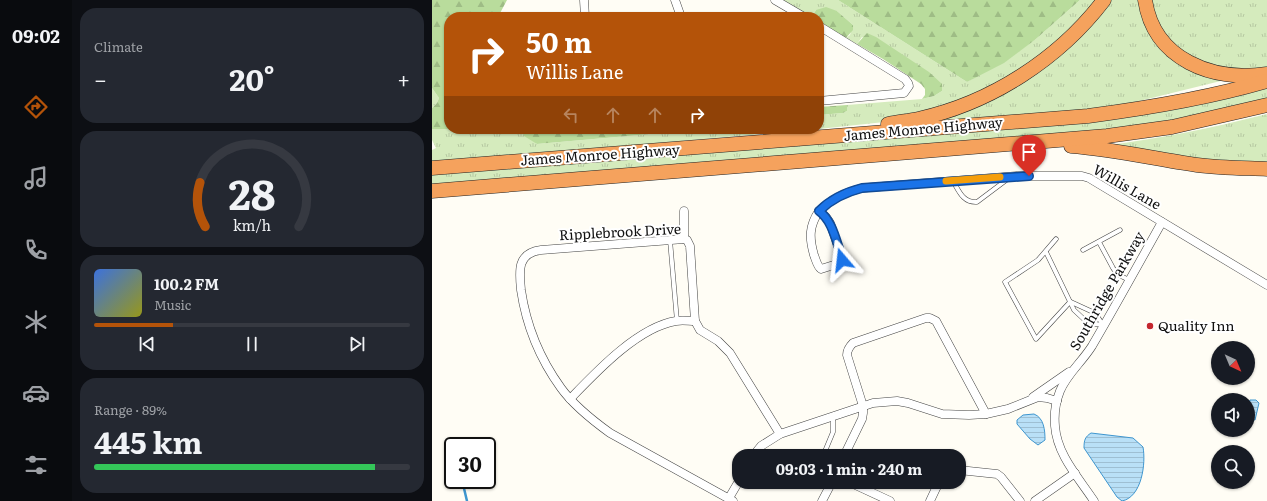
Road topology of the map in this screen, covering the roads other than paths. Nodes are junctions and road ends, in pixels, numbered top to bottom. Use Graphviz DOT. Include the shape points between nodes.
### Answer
graph roads {
  1 [pos="584,0"];
  2 [pos="675,0"];
  3 [pos="775,0"];
  4 [pos="1104,0"];
  5 [pos="1145,0"];
  6 [pos="585,12"];
  7 [pos="679,12"];
  8 [pos="795,12"];
  9 [pos="824,29"];
  10 [pos="1267,74"];
  11 [pos="1267,81"];
  12 [pos="824,101"];
  13 [pos="1267,105"];
  14 [pos="796,140"];
  15 [pos="1028,144"];
  16 [pos="432,168"];
  17 [pos="1267,168"];
  18 [pos="1010,177"];
  19 [pos="953,181"];
  20 [pos="432,191"];
  21 [pos="684,211"];
  22 [pos="819,211"];
  23 [pos="1162,222"];
  24 [pos="1120,230"];
  25 [pos="684,239"];
  26 [pos="1056,239"];
  27 [pos="670,240"];
  28 [pos="1099,242"];
  29 [pos="1083,250"];
  30 [pos="1046,252"];
  31 [pos="1129,280"];
  32 [pos="1267,285"];
  33 [pos="1070,302"];
  34 [pos="677,321"];
  35 [pos="695,322"];
  36 [pos="1103,325"];
  37 [pos="1076,367"];
  38 [pos="570,399"];
  39 [pos="1057,401"];
  40 [pos="1022,403"];
  41 [pos="862,406"];
  42 [pos="986,414"];
  43 [pos="833,416"];
  44 [pos="780,434"];
  45 [pos="759,449"];
  46 [pos="826,449"];
  47 [pos="847,449"];
  48 [pos="966,471"];
  49 [pos="1075,473"];
  50 [pos="735,489"];
  51 [pos="828,489"];
  52 [pos="865,489"];
  53 [pos="936,489"];
  54 [pos="731,500"];
  55 [pos="822,501"];
  56 [pos="890,501"];
  57 [pos="930,501"];
  58 [pos="1020,501"];
  59 [pos="1035,501"];
  60 [pos="1094,501"];
  1 -- 6 [label="street"];
  2 -- 7 [label="street"];
  3 -- 8 [label="street"];
  4 -- 14 [label="highway" via="1088,20 1051,54 1010,82 977,99 918,119"];
  5 -- 10 [label="highway" via="1151,21 1158,33 1181,58 1204,70 1225,74"];
  9 -- 12 [label="street" via="905,79 909,86 904,93"];
  11 -- 14 [label="highway, James Monroe Highway" via="1187,101 1088,116"];
  13 -- 15 [label="highway, James Monroe Highway" via="1136,133"];
  14 -- 16 [label="highway, James Monroe Highway"];
  15 -- 17 [label="highway" via="1079,146 1225,168"];
  15 -- 20 [label="highway, James Monroe Highway"];
  18 -- 19 [label="street, Willis Lane"];
  18 -- 19 [label="lane" via="972,203 964,198"];
  18 -- 23 [label="street, Willis Lane" via="1089,178"];
  19 -- 22 [label="street, Willis Lane" via="862,188 840,196"];
  21 -- 25 [label="street"];
  22 -- 22 [label="street" via="812,224 810,238 821,269 840,264 842,257 830,223"];
  23 -- 31 [label="street, Southridge Parkway"];
  23 -- 32 [label="street, Willis Lane"];
  24 -- 28 [label="lane"];
  25 -- 27 [label="street, Ripplebrook Drive"];
  25 -- 35 [label="street, Ripplebrook Drive" via="690,246"];
  26 -- 30 [label="lane"];
  27 -- 34 [label="lane"];
  27 -- 38 [label="street, Ripplebrook Drive" via="541,250 524,258 520,268 520,279 530,329 552,374"];
  28 -- 29 [label="lane"];
  28 -- 31 [label="lane" via="1113,268"];
  30 -- 33 [label="lane"];
  30 -- 33 [label="lane" via="1005,282 1036,339"];
  31 -- 36 [label="street, Southridge Parkway"];
  33 -- 36 [label="lane" via="1095,313"];
  33 -- 36 [label="lane" via="1074,310 1088,323"];
  34 -- 35 [label="street"];
  34 -- 38 [label="street" via="655,328 624,348"];
  35 -- 44 [label="street" via="700,330 718,341 730,353"];
  36 -- 37 [label="street, Southridge Parkway"];
  37 -- 39 [label="street, Southridge Parkway" via="1060,390"];
  37 -- 40 [label="street"];
  38 -- 54 [label="street, Ripplebrook Drive" via="610,433"];
  39 -- 40 [label="street" via="1038,397"];
  39 -- 49 [label="street, Southridge Parkway" via="1057,439"];
  40 -- 42 [label="street"];
  41 -- 42 [label="street" via="896,401 942,414"];
  41 -- 42 [label="street" via="847,356 849,346 930,318 936,321"];
  41 -- 43 [label="street"];
  41 -- 47 [label="street" via="862,419"];
  43 -- 44 [label="street"];
  43 -- 46 [label="lane" via="834,432"];
  44 -- 45 [label="street"];
  48 -- 58 [label="street" via="1001,476"];
  49 -- 59 [label="street"];
  49 -- 60 [label="street, Southridge Parkway"];
  50 -- 54 [label="street"];
  51 -- 55 [label="street"];
  52 -- 56 [label="street"];
  53 -- 57 [label="street"];
}
